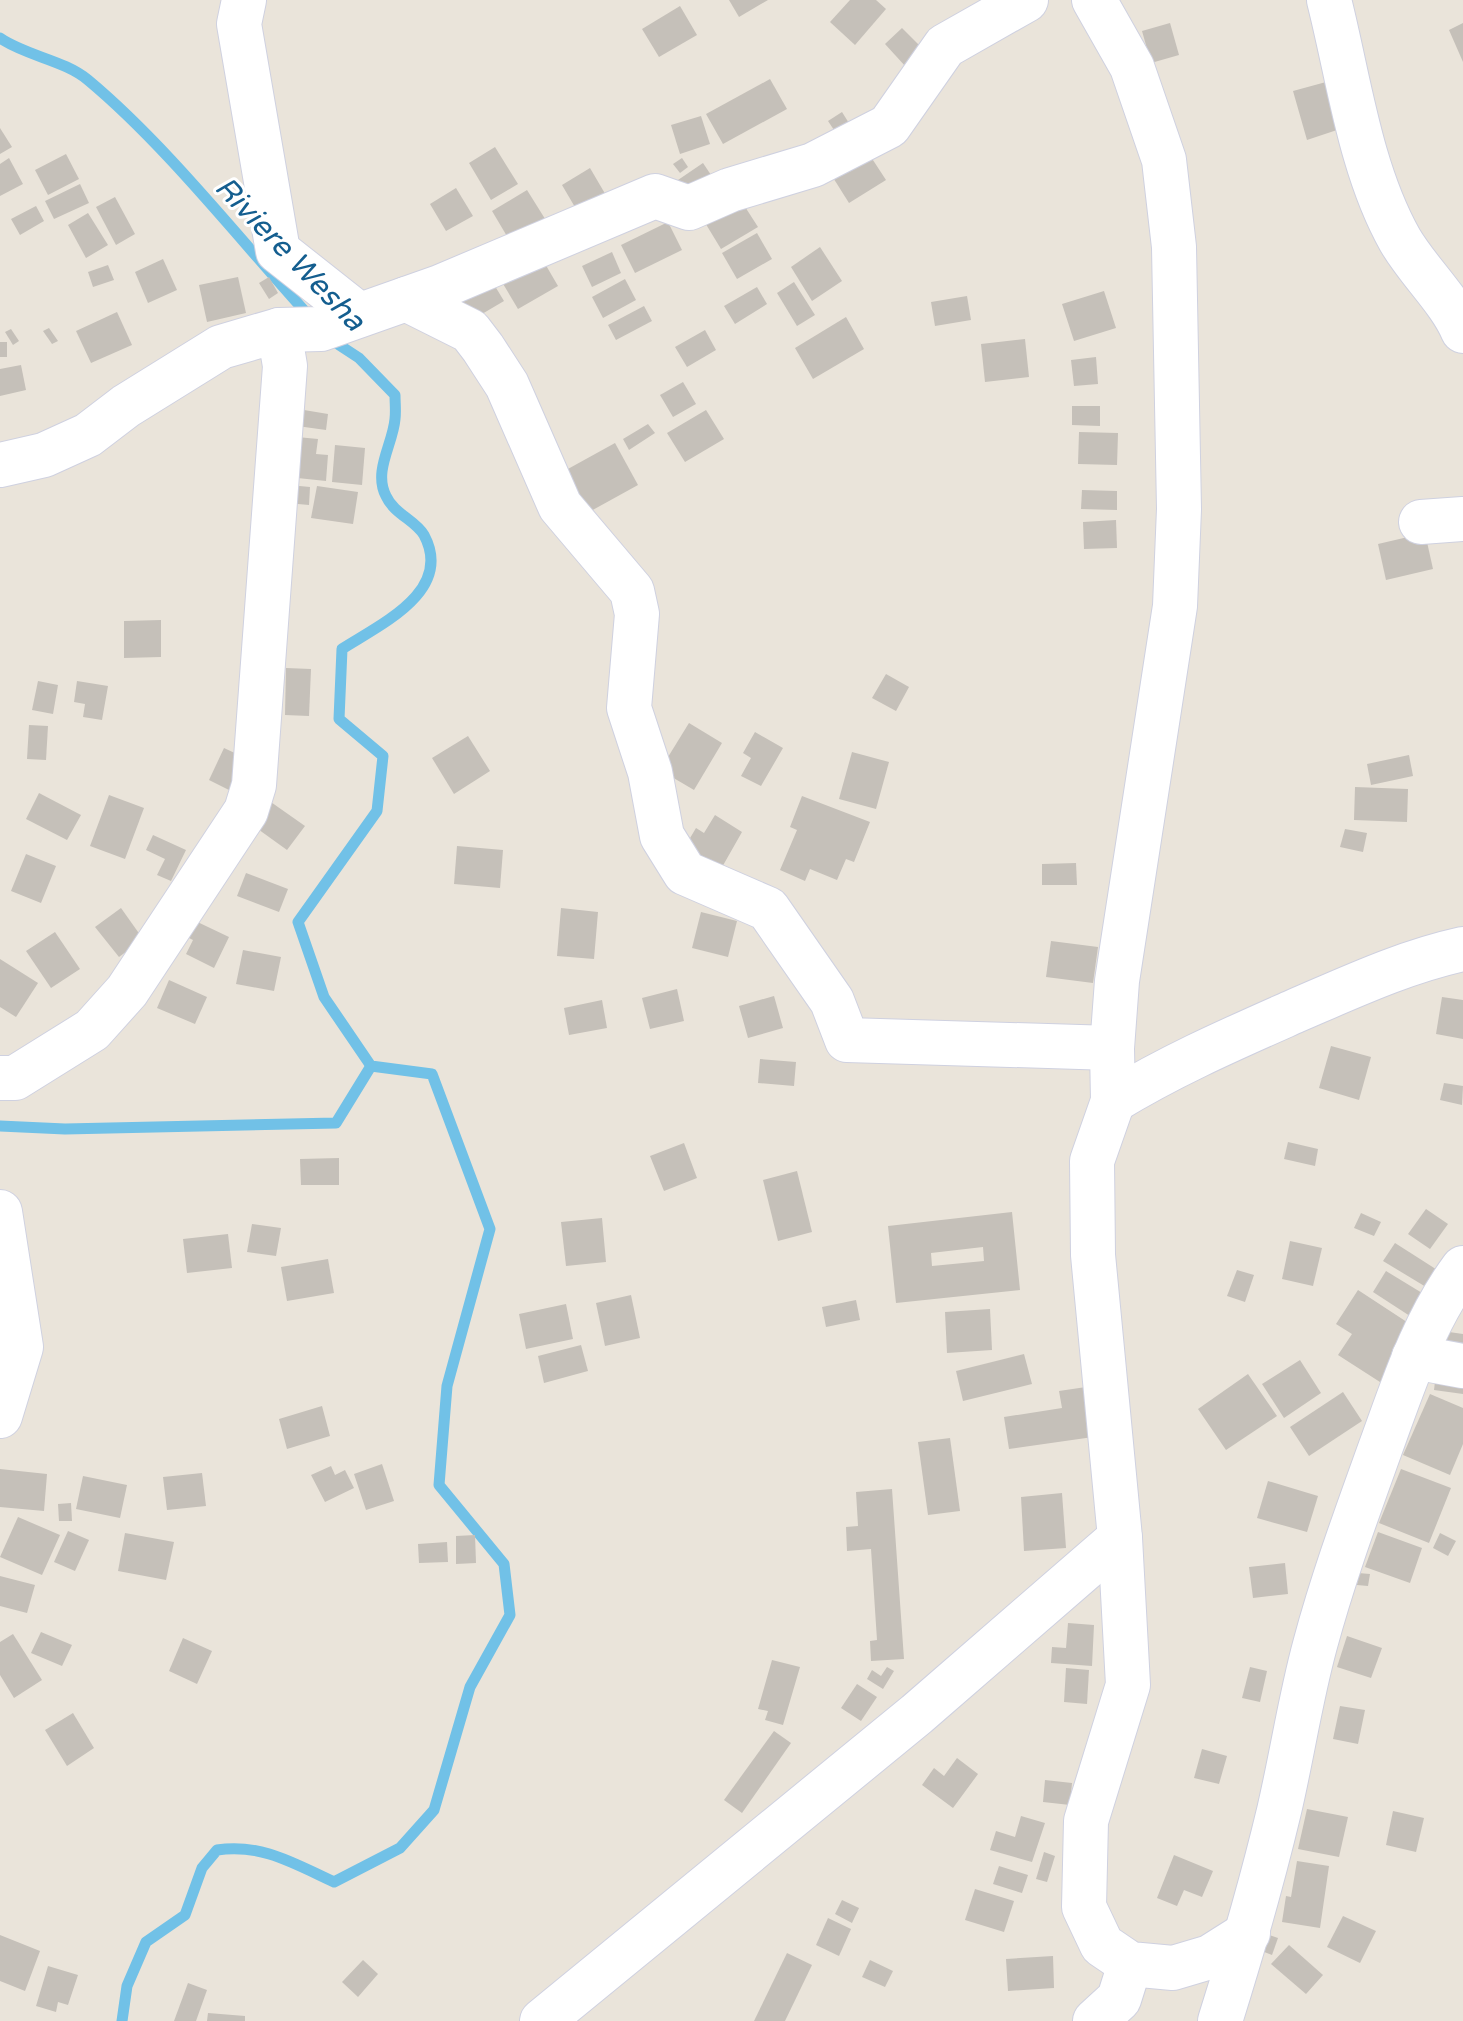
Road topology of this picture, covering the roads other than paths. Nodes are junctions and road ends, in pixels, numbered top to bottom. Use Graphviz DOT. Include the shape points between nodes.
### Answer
graph roads {
  1 [pos="244,0"];
  2 [pos="1026,0"];
  3 [pos="1329,0"];
  4 [pos="1100,3"];
  5 [pos="406,299"];
  6 [pos="359,315"];
  7 [pos="279,330"];
  8 [pos="1463,331"];
  9 [pos="0,465"];
  10 [pos="1463,949"];
  11 [pos="1112,1048"];
  12 [pos="0,1078"];
  13 [pos="1113,1101"];
  14 [pos="0,1212"];
  15 [pos="1463,1268"];
  16 [pos="1414,1357"];
  17 [pos="1463,1366"];
  18 [pos="0,1416"];
  19 [pos="1120,1538"];
  20 [pos="1248,1933"];
  21 [pos="1130,1964"];
  22 [pos="542,2021"];
  23 [pos="1095,2021"];
  24 [pos="1220,2021"];
  1 -- 6 [label="street" via="239,24 278,251"];
  2 -- 5 [label="street" via="945,46 889,126 813,165 689,208 655,196"];
  3 -- 8 [label="street" via="1383,204 1401,241"];
  4 -- 11 [label="street" via="1132,67 1164,160 1174,247 1179,509 1175,606 1117,981"];
  5 -- 6 [label="street"];
  5 -- 11 [label="street" via="470,331 507,385 560,506 632,591 637,614 629,708 650,772 662,836 685,873 768,909 832,1001 847,1040"];
  6 -- 7 [label="street" via="321,329"];
  7 -- 9 [label="street" via="221,347 88,435 44,455"];
  7 -- 12 [label="street" via="285,366 272,561 254,785 246,811 127,991 92,1030 15,1078"];
  10 -- 13 [label="street" via="1418,959 1234,1037 1174,1064"];
  11 -- 13 [label="street"];
  13 -- 19 [label="street" via="1092,1161 1090,1202"];
  14 -- 18 [label="street" via="21,1347"];
  15 -- 16 [label="street" via="1443,1295"];
  16 -- 17 [label="street"];
  16 -- 20 [label="street" via="1315,1643"];
  19 -- 21 [label="street" via="1128,1685 1086,1821 1084,1907 1102,1945"];
  19 -- 22 [label="street" via="917,1714"];
  20 -- 21 [label="street" via="1210,1957 1173,1968"];
  20 -- 24 [label="street"];
  21 -- 23 [label="street" via="1119,1999"];
}
